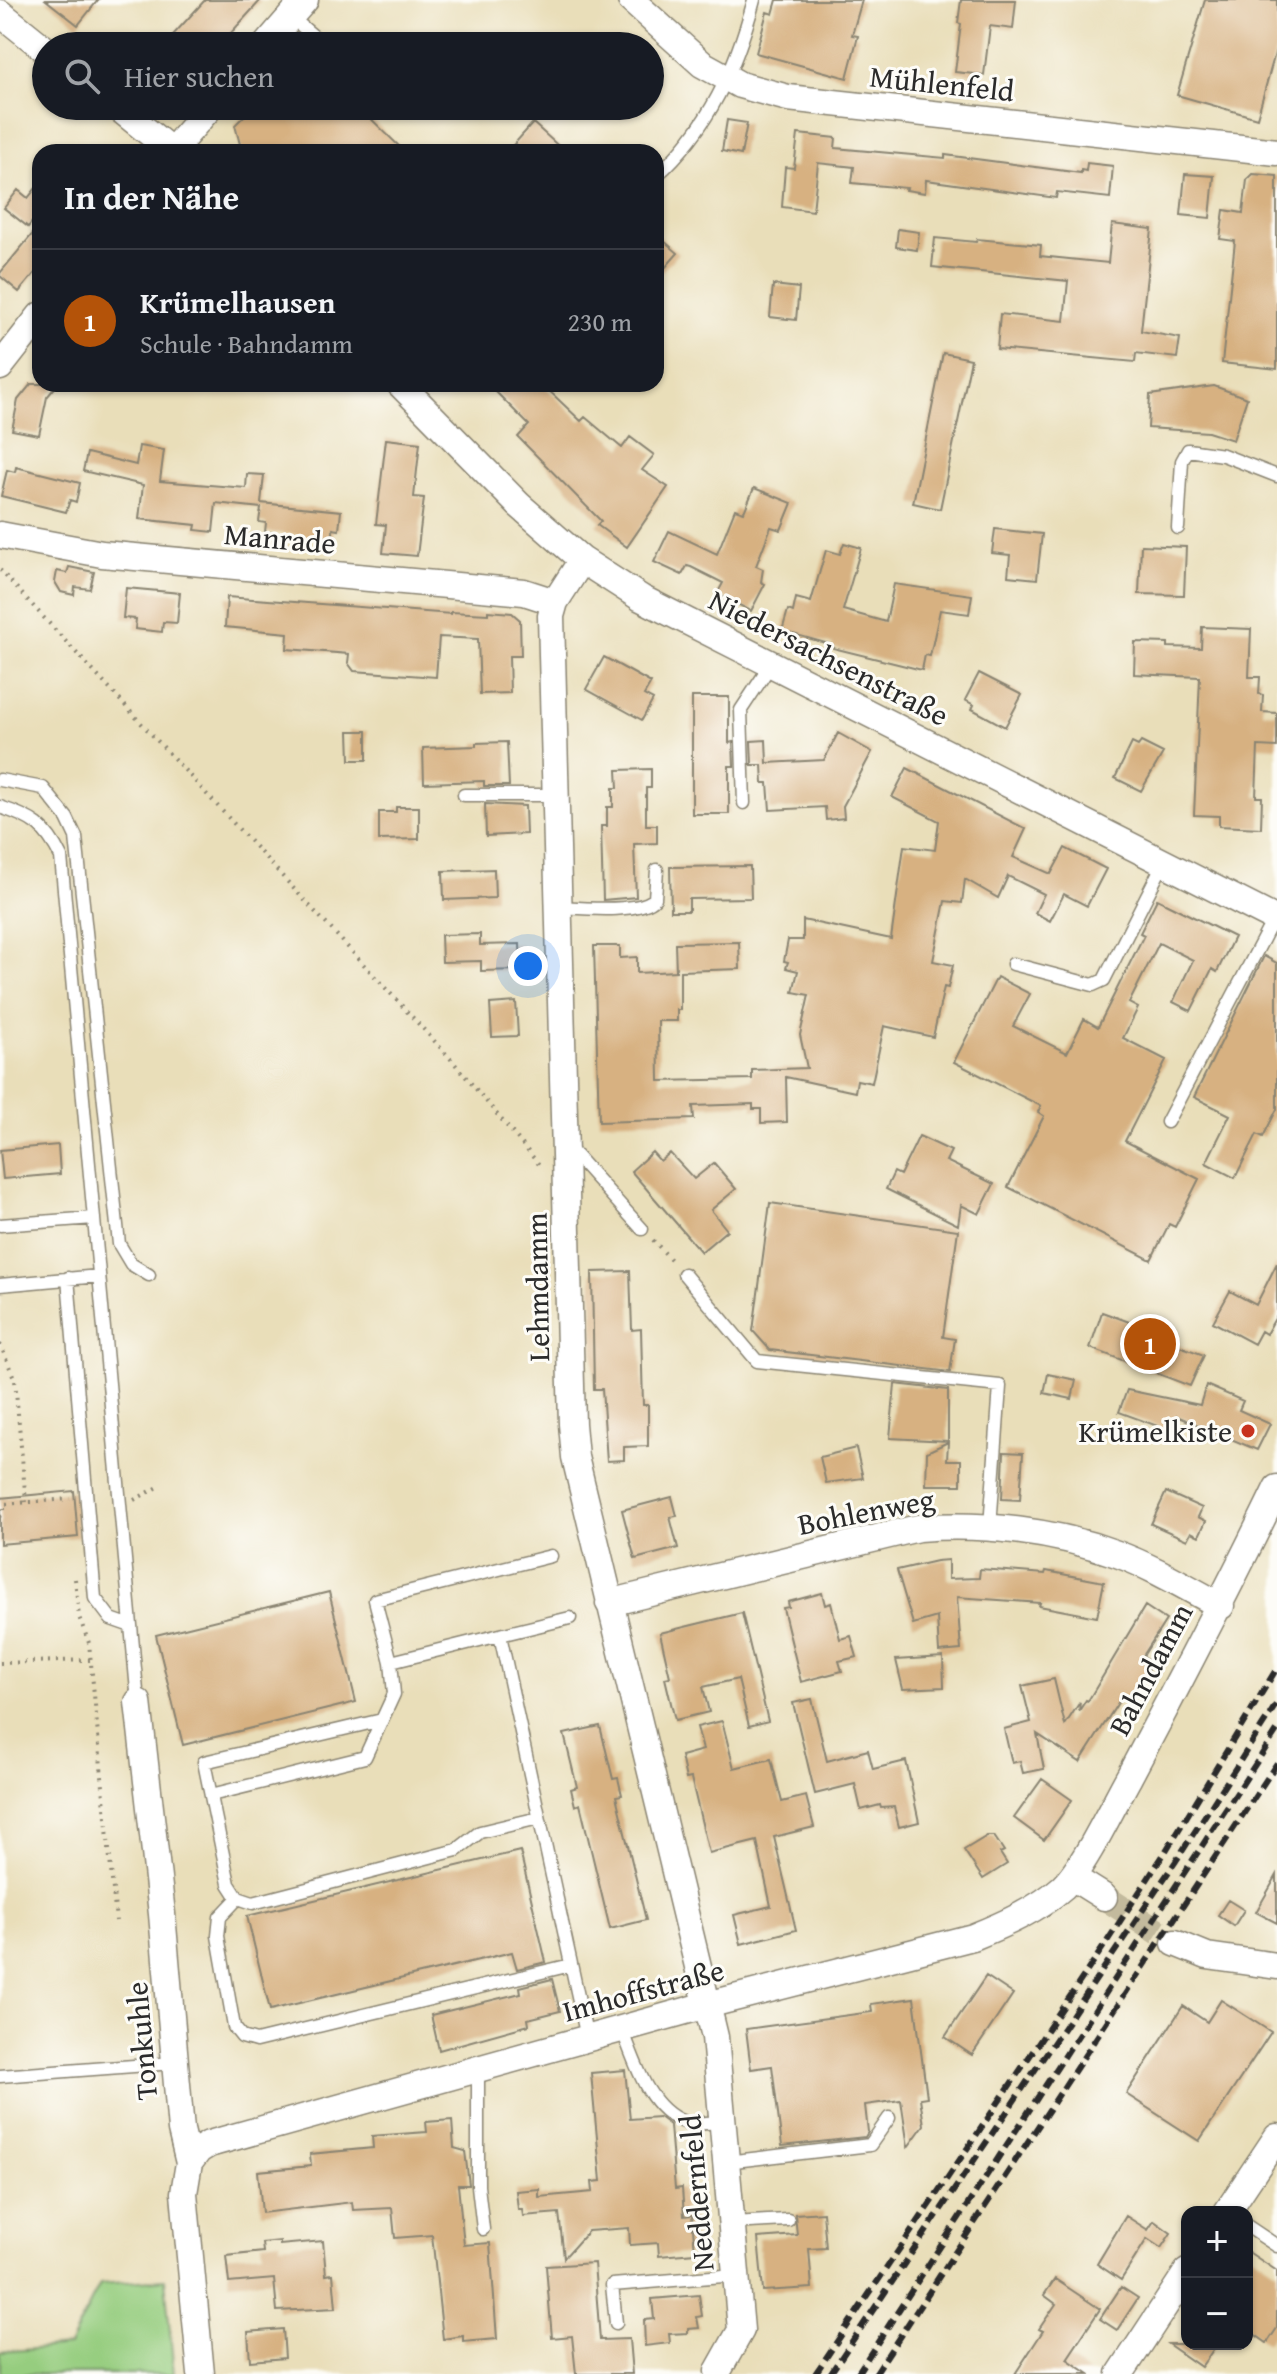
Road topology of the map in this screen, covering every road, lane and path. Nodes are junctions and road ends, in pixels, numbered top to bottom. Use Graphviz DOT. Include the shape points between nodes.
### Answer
graph roads {
  1 [pos="631,0"];
  2 [pos="754,0"];
  3 [pos="300,5"];
  4 [pos="0,13"];
  5 [pos="277,32"];
  6 [pos="316,32"];
  7 [pos="32,39"];
  8 [pos="728,79"];
  9 [pos="133,120"];
  10 [pos="199,120"];
  11 [pos="162,144"];
  12 [pos="179,144"];
  13 [pos="1277,152"];
  14 [pos="664,169"];
  15 [pos="32,326"];
  16 [pos="0,367"];
  17 [pos="408,392"];
  18 [pos="1277,476"];
  19 [pos="1178,528"];
  20 [pos="0,535"];
  21 [pos="582,560"];
  22 [pos="0,570"];
  23 [pos="555,602"];
  24 [pos="772,663"];
  25 [pos="0,780"];
  26 [pos="464,795"];
  27 [pos="556,795"];
  28 [pos="744,803"];
  29 [pos="0,807"];
  30 [pos="1164,862"];
  31 [pos="657,870"];
  32 [pos="559,907"];
  33 [pos="1276,919"];
  34 [pos="1013,964"];
  35 [pos="1167,1122"];
  36 [pos="565,1144"];
  37 [pos="567,1197"];
  38 [pos="94,1218"];
  39 [pos="0,1225"];
  40 [pos="642,1229"];
  41 [pos="684,1274"];
  42 [pos="149,1275"];
  43 [pos="99,1276"];
  44 [pos="68,1278"];
  45 [pos="0,1285"];
  46 [pos="0,1344"];
  47 [pos="1277,1488"];
  48 [pos="26,1502"];
  49 [pos="990,1527"];
  50 [pos="551,1556"];
  51 [pos="74,1572"];
  52 [pos="609,1603"];
  53 [pos="1221,1606"];
  54 [pos="570,1618"];
  55 [pos="131,1626"];
  56 [pos="500,1635"];
  57 [pos="90,1660"];
  58 [pos="391,1662"];
  59 [pos="0,1663"];
  60 [pos="138,1702"];
  61 [pos="382,1720"];
  62 [pos="211,1795"];
  63 [pos="539,1818"];
  64 [pos="1072,1877"];
  65 [pos="1104,1897"];
  66 [pos="238,1898"];
  67 [pos="116,1921"];
  68 [pos="1175,1943"];
  69 [pos="571,1965"];
  70 [pos="1277,1966"];
  71 [pos="707,2005"];
  72 [pos="622,2029"];
  73 [pos="587,2038"];
  74 [pos="174,2063"];
  75 [pos="478,2069"];
  76 [pos="0,2076"];
  77 [pos="889,2118"];
  78 [pos="722,2122"];
  79 [pos="1277,2137"];
  80 [pos="726,2162"];
  81 [pos="189,2163"];
  82 [pos="1231,2206"];
  83 [pos="788,2220"];
  84 [pos="731,2223"];
  85 [pos="483,2229"];
  86 [pos="1253,2230"];
  87 [pos="1277,2246"];
  88 [pos="736,2275"];
  89 [pos="1183,2278"];
  90 [pos="616,2323"];
  91 [pos="718,2371"];
  92 [pos="201,2374"];
  93 [pos="1120,2374"];
  1 -- 8 [label="street, Mühlenfeld" via="702,64"];
  2 -- 8 [label="lane"];
  3 -- 5 [label="street"];
  3 -- 6 [label="lane"];
  4 -- 7 [label="street"];
  8 -- 13 [label="street, Mühlenfeld" via="788,98"];
  8 -- 14 [label="lane" via="703,122"];
  9 -- 11 [label="street"];
  10 -- 12 [label="street"];
  15 -- 16 [label="street"];
  17 -- 21 [label="street, Niedersachsenstraße" via="519,505"];
  18 -- 19 [label="lane" via="1223,455 1188,450 1182,461"];
  20 -- 23 [label="street, Manrade" via="102,554 524,592"];
  21 -- 23 [label="street, Lehmdamm"];
  21 -- 24 [label="street, Niedersachsenstraße" via="641,598"];
  22 -- 37 [label="path" via="450,1058"];
  23 -- 27 [label="street, Lehmdamm" via="551,616"];
  24 -- 28 [label="lane" via="741,710"];
  24 -- 30 [label="street, Niedersachsenstraße"];
  25 -- 42 [label="lane" via="43,788 76,837 119,1244 131,1264"];
  26 -- 27 [label="lane"];
  27 -- 32 [label="street, Lehmdamm"];
  29 -- 38 [label="lane" via="28,816 51,836 61,857"];
  30 -- 33 [label="street, Niedersachsenstraße"];
  30 -- 34 [label="lane" via="1104,980 1093,985"];
  31 -- 32 [label="lane" via="655,898 648,904"];
  32 -- 36 [label="street, Lehmdamm"];
  33 -- 35 [label="lane"];
  36 -- 37 [label="street, Lehmdamm"];
  36 -- 40 [label="lane"];
  37 -- 52 [label="street, Lehmdamm" via="575,1457"];
  38 -- 39 [label="lane"];
  38 -- 43 [label="lane"];
  40 -- 41 [label="path"];
  41 -- 49 [label="lane" via="757,1361 1000,1386"];
  43 -- 44 [label="lane"];
  43 -- 55 [label="lane"];
  44 -- 45 [label="lane"];
  44 -- 55 [label="lane" via="95,1598 111,1619"];
  46 -- 48 [label="path" via="15,1380"];
  47 -- 53 [label="street, Bahndamm"];
  49 -- 52 [label="street, Bohlenweg" via="918,1528"];
  49 -- 53 [label="street, Bohlenweg" via="1081,1542 1118,1554"];
  50 -- 58 [label="lane" via="375,1600"];
  51 -- 57 [label="path"];
  52 -- 71 [label="street, Lehmdamm"];
  53 -- 64 [label="street, Bahndamm"];
  54 -- 56 [label="lane"];
  55 -- 60 [label="lane"];
  56 -- 58 [label="lane"];
  56 -- 63 [label="lane"];
  57 -- 59 [label="path"];
  57 -- 67 [label="path"];
  58 -- 61 [label="lane" via="394,1694"];
  60 -- 74 [label="street, Tonkuhle"];
  61 -- 62 [label="lane" via="365,1757"];
  61 -- 62 [label="lane" via="204,1762"];
  62 -- 66 [label="lane" via="229,1884"];
  63 -- 66 [label="lane" via="480,1832 457,1850 253,1903"];
  63 -- 69 [label="lane"];
  64 -- 65 [label="street"];
  64 -- 71 [label="street, Imhoffstraße" via="1039,1905 973,1937"];
  66 -- 69 [label="lane" via="220,1917 218,1936 234,2027 242,2037 256,2041"];
  68 -- 70 [label="street" via="1207,1956"];
  69 -- 73 [label="lane"];
  71 -- 72 [label="street, Imhoffstraße"];
  71 -- 78 [label="street, Neddernfeld"];
  72 -- 73 [label="street, Imhoffstraße"];
  72 -- 78 [label="lane" via="646,2089 668,2112 685,2123"];
  73 -- 75 [label="street, Imhoffstraße"];
  74 -- 76 [label="lane"];
  74 -- 81 [label="street, Tonkuhle"];
  75 -- 81 [label="street, Imhoffstraße" via="209,2144"];
  75 -- 85 [label="lane"];
  77 -- 80 [label="lane" via="870,2145"];
  78 -- 80 [label="street, Neddernfeld"];
  79 -- 82 [label="street"];
  80 -- 84 [label="street, Neddernfeld"];
  81 -- 92 [label="street, Tonkuhle" via="184,2193"];
  83 -- 84 [label="lane"];
  84 -- 88 [label="street, Neddernfeld"];
  86 -- 87 [label="lane"];
  88 -- 90 [label="lane" via="612,2285"];
  88 -- 91 [label="street, Neddernfeld" via="741,2330"];
  89 -- 93 [label="street"];
}
